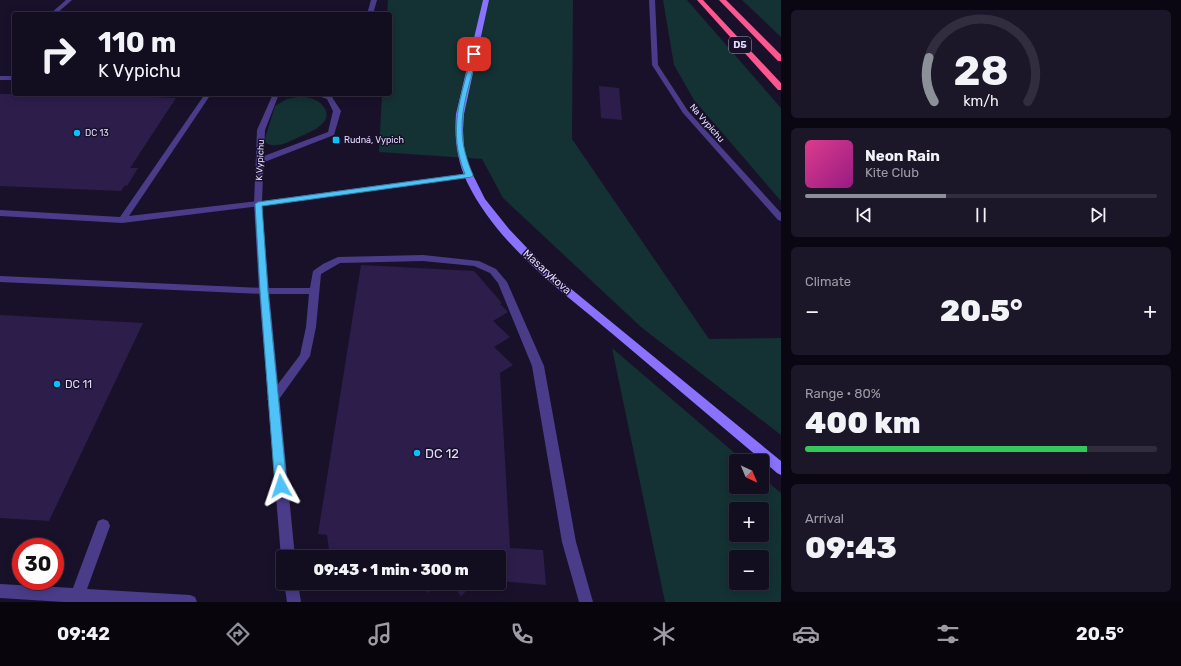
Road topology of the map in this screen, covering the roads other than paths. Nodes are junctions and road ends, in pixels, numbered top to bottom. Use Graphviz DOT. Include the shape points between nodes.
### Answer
graph roads {
  1 [pos="68,0"];
  2 [pos="374,0"];
  3 [pos="486,0"];
  4 [pos="652,0"];
  5 [pos="700,0"];
  6 [pos="722,0"];
  7 [pos="55,12"];
  8 [pos="371,12"];
  9 [pos="781,60"];
  10 [pos="0,78"];
  11 [pos="12,78"];
  12 [pos="781,88"];
  13 [pos="207,96"];
  14 [pos="275,96"];
  15 [pos="323,96"];
  16 [pos="259,161"];
  17 [pos="469,175"];
  18 [pos="258,204"];
  19 [pos="0,213"];
  20 [pos="781,218"];
  21 [pos="122,220"];
  22 [pos="0,279"];
  23 [pos="264,291"];
  24 [pos="314,291"];
  25 [pos="273,398"];
  26 [pos="781,470"];
  27 [pos="103,526"];
  28 [pos="287,550"];
  29 [pos="292,590"];
  30 [pos="0,591"];
  31 [pos="77,596"];
  32 [pos="190,602"];
  33 [pos="294,602"];
  34 [pos="586,602"];
  1 -- 7 [label="street"];
  2 -- 8 [label="street"];
  3 -- 17 [label="main road, Masarykova" via="458,130 462,155"];
  4 -- 20 [label="street, Na Vypichu" via="656,65 685,112"];
  5 -- 12 [label="highway, D5"];
  6 -- 9 [label="highway, D5"];
  10 -- 11 [label="street"];
  13 -- 21 [label="street"];
  14 -- 16 [label="street, K Vypichu" via="261,130"];
  15 -- 16 [label="street" via="330,98 337,111 331,133"];
  16 -- 18 [label="street, K Vypichu"];
  17 -- 18 [label="street"];
  17 -- 26 [label="main road, Masarykova" via="489,210 523,252"];
  18 -- 21 [label="street"];
  18 -- 23 [label="street, K Vypichu"];
  19 -- 21 [label="street"];
  22 -- 23 [label="street"];
  23 -- 24 [label="street"];
  23 -- 25 [label="street, K Vypichu"];
  24 -- 25 [label="street" via="305,356"];
  24 -- 34 [label="street" via="316,273 338,260 423,258 476,263 493,271 502,282 538,366 570,542"];
  25 -- 28 [label="street, K Vypichu"];
  27 -- 31 [label="street"];
  29 -- 33 [label="street"];
  30 -- 31 [label="street"];
  31 -- 32 [label="street"];
}
